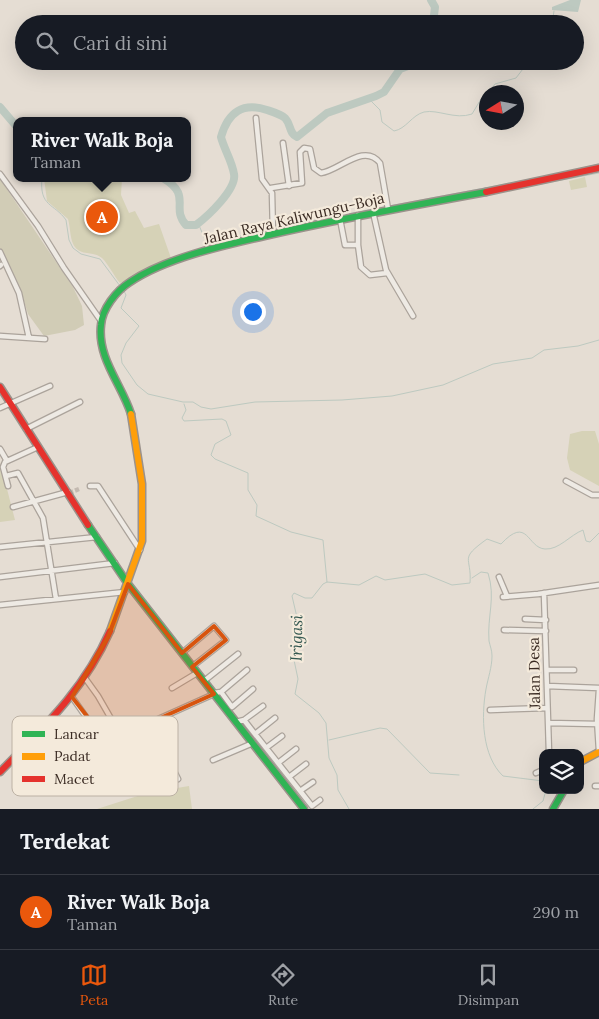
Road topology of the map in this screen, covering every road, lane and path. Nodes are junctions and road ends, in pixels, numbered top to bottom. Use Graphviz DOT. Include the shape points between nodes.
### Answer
graph roads {
  1 [pos="256,118"];
  2 [pos="283,143"];
  3 [pos="599,168"];
  4 [pos="0,174"];
  5 [pos="289,186"];
  6 [pos="270,188"];
  7 [pos="388,207"];
  8 [pos="374,214"];
  9 [pos="358,217"];
  10 [pos="340,220"];
  11 [pos="273,229"];
  12 [pos="358,245"];
  13 [pos="0,252"];
  14 [pos="387,273"];
  15 [pos="413,316"];
  16 [pos="101,321"];
  17 [pos="0,336"];
  18 [pos="29,338"];
  19 [pos="45,339"];
  20 [pos="50,386"];
  21 [pos="0,387"];
  22 [pos="80,402"];
  23 [pos="10,405"];
  24 [pos="0,408"];
  25 [pos="26,429"];
  26 [pos="38,447"];
  27 [pos="0,449"];
  28 [pos="7,461"];
  29 [pos="6,476"];
  30 [pos="566,481"];
  31 [pos="8,486"];
  32 [pos="90,486"];
  33 [pos="68,492"];
  34 [pos="599,495"];
  35 [pos="35,501"];
  36 [pos="13,507"];
  37 [pos="97,537"];
  38 [pos="48,541"];
  39 [pos="0,547"];
  40 [pos="140,550"];
  41 [pos="114,563"];
  42 [pos="52,570"];
  43 [pos="0,577"];
  44 [pos="500,577"];
  45 [pos="128,584"];
  46 [pos="599,585"];
  47 [pos="125,592"];
  48 [pos="544,593"];
  49 [pos="56,599"];
  50 [pos="0,606"];
  51 [pos="525,618"];
  52 [pos="546,620"];
  53 [pos="504,630"];
  54 [pos="546,631"];
  55 [pos="182,653"];
  56 [pos="238,654"];
  57 [pos="193,666"];
  58 [pos="247,670"];
  59 [pos="547,670"];
  60 [pos="574,670"];
  61 [pos="198,673"];
  62 [pos="85,678"];
  63 [pos="204,681"];
  64 [pos="547,686"];
  65 [pos="172,688"];
  66 [pos="599,689"];
  67 [pos="253,690"];
  68 [pos="221,692"];
  69 [pos="213,694"];
  70 [pos="72,697"];
  71 [pos="263,706"];
  72 [pos="547,708"];
  73 [pos="490,710"];
  74 [pos="54,716"];
  75 [pos="86,716"];
  76 [pos="110,716"];
  77 [pos="165,716"];
  78 [pos="275,718"];
  79 [pos="244,720"];
  80 [pos="236,722"];
  81 [pos="548,723"];
  82 [pos="597,724"];
  83 [pos="255,734"];
  84 [pos="282,736"];
  85 [pos="253,743"];
  86 [pos="266,748"];
  87 [pos="296,749"];
  88 [pos="549,749"];
  89 [pos="599,751"];
  90 [pos="12,760"];
  91 [pos="213,760"];
  92 [pos="584,760"];
  93 [pos="278,763"];
  94 [pos="306,764"];
  95 [pos="0,772"];
  96 [pos="539,772"];
  97 [pos="536,773"];
  98 [pos="289,777"];
  99 [pos="313,782"];
  100 [pos="300,791"];
  101 [pos="562,794"];
  102 [pos="320,800"];
  103 [pos="312,808"];
  104 [pos="304,809"];
  105 [pos="553,809"];
  1 -- 6 [label="street" via="262,179"];
  2 -- 5 [label="street"];
  3 -- 7 [label="main road, Jalan Raya Kaliwungu-Boja" via="544,181"];
  4 -- 16 [label="street"];
  5 -- 6 [label="street"];
  5 -- 7 [label="street" via="302,183 300,152 304,148 310,149 314,168 321,173 334,170 353,157 373,158 380,163"];
  6 -- 11 [label="street"];
  7 -- 8 [label="main road, Jalan Raya Kaliwungu-Boja"];
  8 -- 9 [label="main road, Jalan Raya Kaliwungu-Boja"];
  8 -- 14 [label="street"];
  9 -- 10 [label="main road, Jalan Raya Kaliwungu-Boja"];
  9 -- 12 [label="street"];
  10 -- 11 [label="main road, Jalan Raya Kaliwungu-Boja"];
  10 -- 12 [label="street" via="345,245"];
  11 -- 16 [label="main road, Jalan Raya Kaliwungu-Boja" via="198,253 136,278 108,304"];
  12 -- 14 [label="street" via="361,267 366,273"];
  13 -- 18 [label="street" via="19,293"];
  14 -- 15 [label="street"];
  16 -- 40 [label="main road, Jalan Raya Kaliwungu-Boja" via="102,353 125,398 134,426 143,515"];
  17 -- 18 [label="street"];
  18 -- 19 [label="street"];
  20 -- 23 [label="street"];
  21 -- 23 [label="main road"];
  22 -- 25 [label="street"];
  23 -- 24 [label="street"];
  23 -- 25 [label="main road"];
  25 -- 26 [label="main road"];
  26 -- 28 [label="street"];
  26 -- 33 [label="main road"];
  27 -- 28 [label="street"];
  28 -- 29 [label="street" via="3,467"];
  29 -- 31 [label="street"];
  29 -- 35 [label="street" via="16,472"];
  30 -- 34 [label="street" via="592,495"];
  32 -- 40 [label="street" via="98,486"];
  33 -- 35 [label="street"];
  33 -- 37 [label="main road"];
  35 -- 36 [label="street"];
  35 -- 38 [label="street"];
  37 -- 38 [label="street"];
  37 -- 41 [label="main road"];
  38 -- 39 [label="street"];
  38 -- 42 [label="street"];
  40 -- 45 [label="main road, Jalan Raya Kaliwungu-Boja"];
  41 -- 42 [label="street"];
  41 -- 45 [label="main road"];
  42 -- 43 [label="street"];
  42 -- 49 [label="street"];
  44 -- 48 [label="street" via="505,597"];
  45 -- 47 [label="main road, Jalan Raya Kaliwungu-Boja"];
  45 -- 55 [label="main road"];
  46 -- 48 [label="street"];
  47 -- 49 [label="street"];
  47 -- 62 [label="main road, Jalan Raya Kaliwungu-Boja" via="108,637"];
  48 -- 52 [label="street, Jalan Desa"];
  49 -- 50 [label="street"];
  51 -- 52 [label="street"];
  52 -- 54 [label="street, Jalan Desa"];
  53 -- 54 [label="street"];
  54 -- 59 [label="street, Jalan Desa"];
  55 -- 57 [label="main road"];
  55 -- 57 [label="street" via="214,626 226,640"];
  56 -- 63 [label="street"];
  57 -- 61 [label="main road"];
  58 -- 68 [label="street"];
  59 -- 60 [label="street"];
  59 -- 64 [label="street, Jalan Desa"];
  61 -- 63 [label="main road"];
  61 -- 65 [label="street"];
  62 -- 70 [label="main road, Jalan Raya Kaliwungu-Boja"];
  62 -- 76 [label="street"];
  63 -- 69 [label="main road"];
  64 -- 66 [label="street"];
  64 -- 72 [label="street, Jalan Desa"];
  66 -- 82 [label="street"];
  67 -- 68 [label="street" via="232,707"];
  68 -- 69 [label="street"];
  69 -- 77 [label="street"];
  69 -- 80 [label="main road"];
  70 -- 74 [label="main road, Jalan Raya Kaliwungu-Boja"];
  70 -- 75 [label="street"];
  71 -- 79 [label="street"];
  72 -- 73 [label="street"];
  72 -- 81 [label="street, Jalan Desa"];
  78 -- 83 [label="street"];
  79 -- 80 [label="street"];
  79 -- 83 [label="street"];
  80 -- 85 [label="main road"];
  81 -- 82 [label="street"];
  81 -- 88 [label="street, Jalan Desa"];
  82 -- 89 [label="street"];
  83 -- 86 [label="street"];
  84 -- 86 [label="street"];
  85 -- 91 [label="street"];
  85 -- 104 [label="main road"];
  86 -- 93 [label="street"];
  87 -- 93 [label="street"];
  89 -- 92 [label="main road"];
  90 -- 95 [label="main road, Jalan Raya Kaliwungu-Boja"];
  93 -- 98 [label="street"];
  94 -- 98 [label="street"];
  96 -- 97 [label="street"];
  98 -- 100 [label="street"];
  99 -- 100 [label="street"];
  100 -- 103 [label="street"];
  101 -- 105 [label="main road"];
  102 -- 103 [label="street"];
}
